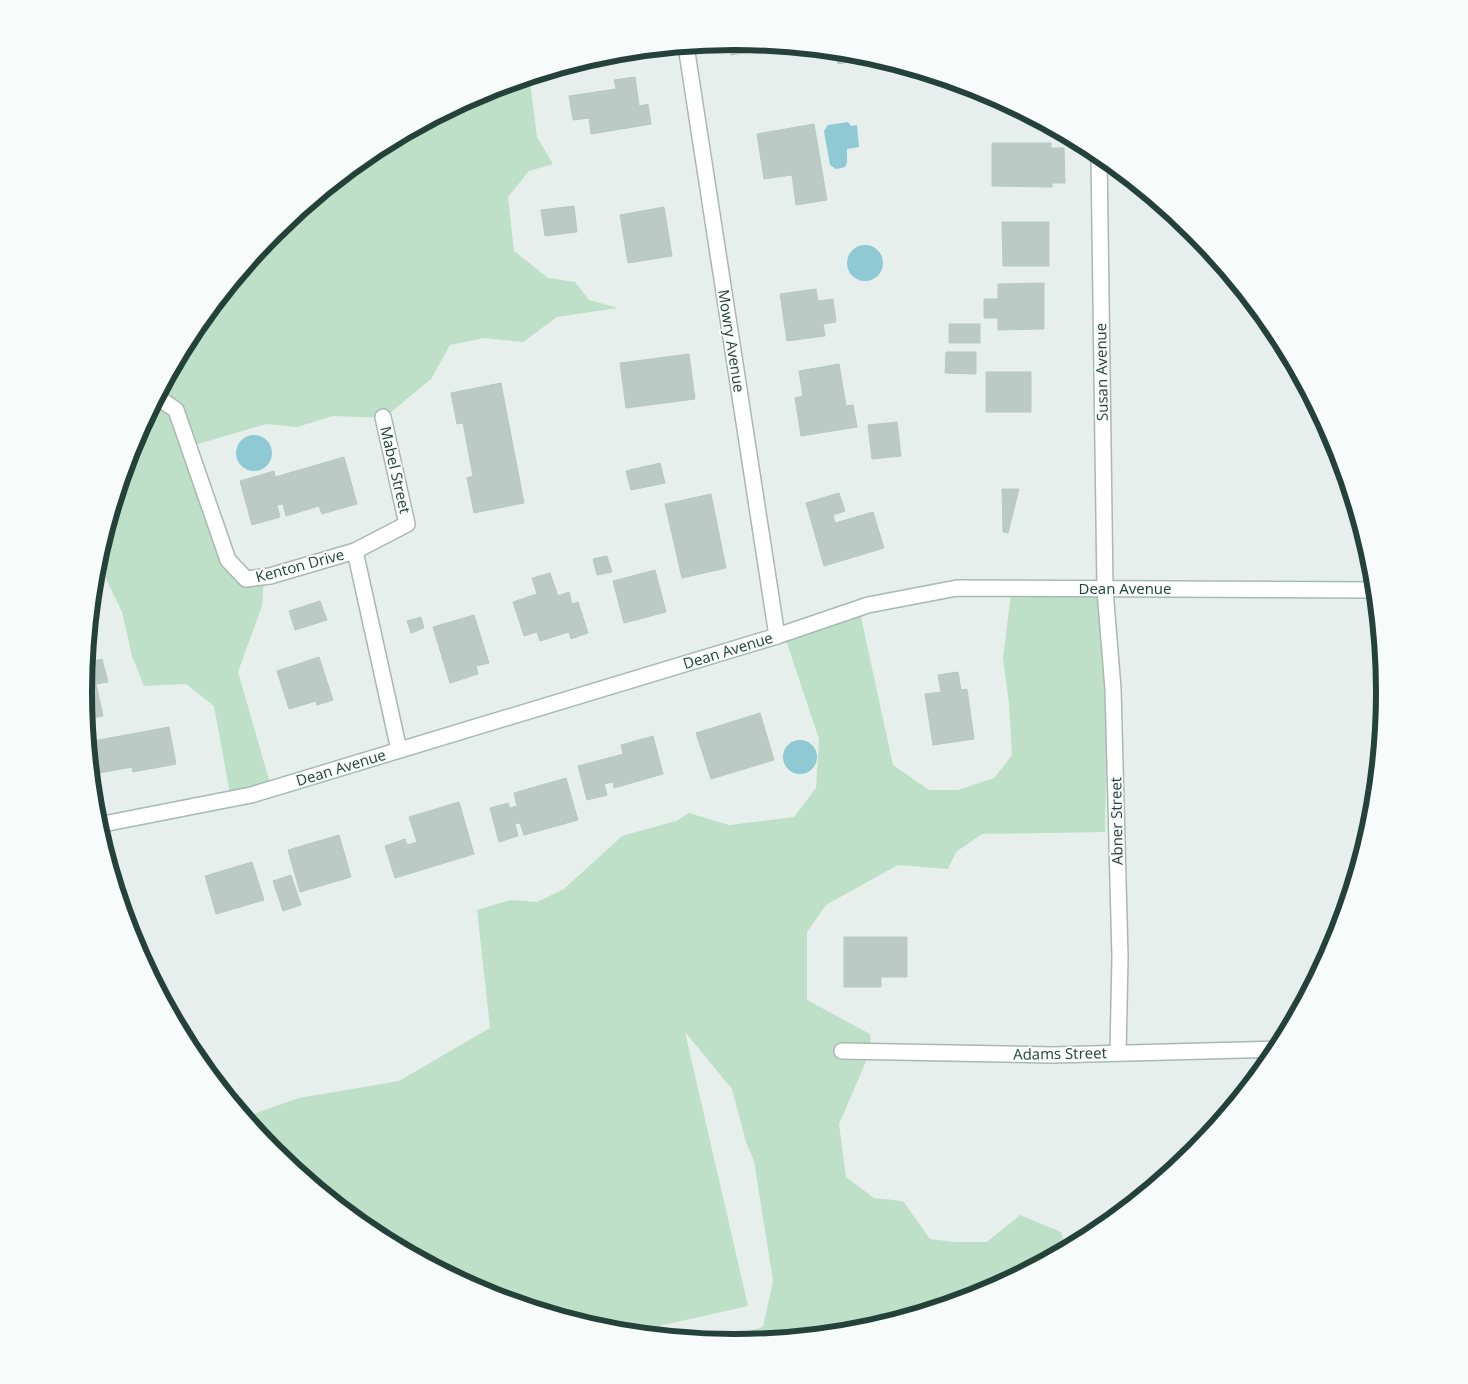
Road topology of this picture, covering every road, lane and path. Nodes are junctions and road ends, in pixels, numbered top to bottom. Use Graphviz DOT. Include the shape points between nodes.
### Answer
graph roads {
  1 [pos="687,51"];
  2 [pos="1099,164"];
  3 [pos="161,402"];
  4 [pos="383,417"];
  5 [pos="355,551"];
  6 [pos="1105,590"];
  7 [pos="1368,590"];
  8 [pos="777,636"];
  9 [pos="399,750"];
  10 [pos="106,824"];
  11 [pos="1268,1049"];
  12 [pos="842,1052"];
  13 [pos="1118,1053"];
  1 -- 8 [label="street, Mowry Avenue"];
  2 -- 6 [label="street, Susan Avenue"];
  3 -- 5 [label="street, Kenton Drive" via="176,410 228,560 246,579 270,576"];
  4 -- 5 [label="street, Mabel Street" via="407,524"];
  5 -- 9 [label="street, Kenton Drive"];
  6 -- 7 [label="street, Dean Avenue"];
  6 -- 8 [label="street, Dean Avenue" via="957,588 868,605"];
  6 -- 13 [label="street, Abner Street" via="1113,689 1117,811"];
  8 -- 9 [label="street, Dean Avenue"];
  9 -- 10 [label="street, Dean Avenue" via="252,796"];
  11 -- 13 [label="street, Adams Street"];
  12 -- 13 [label="street, Adams Street"];
}
